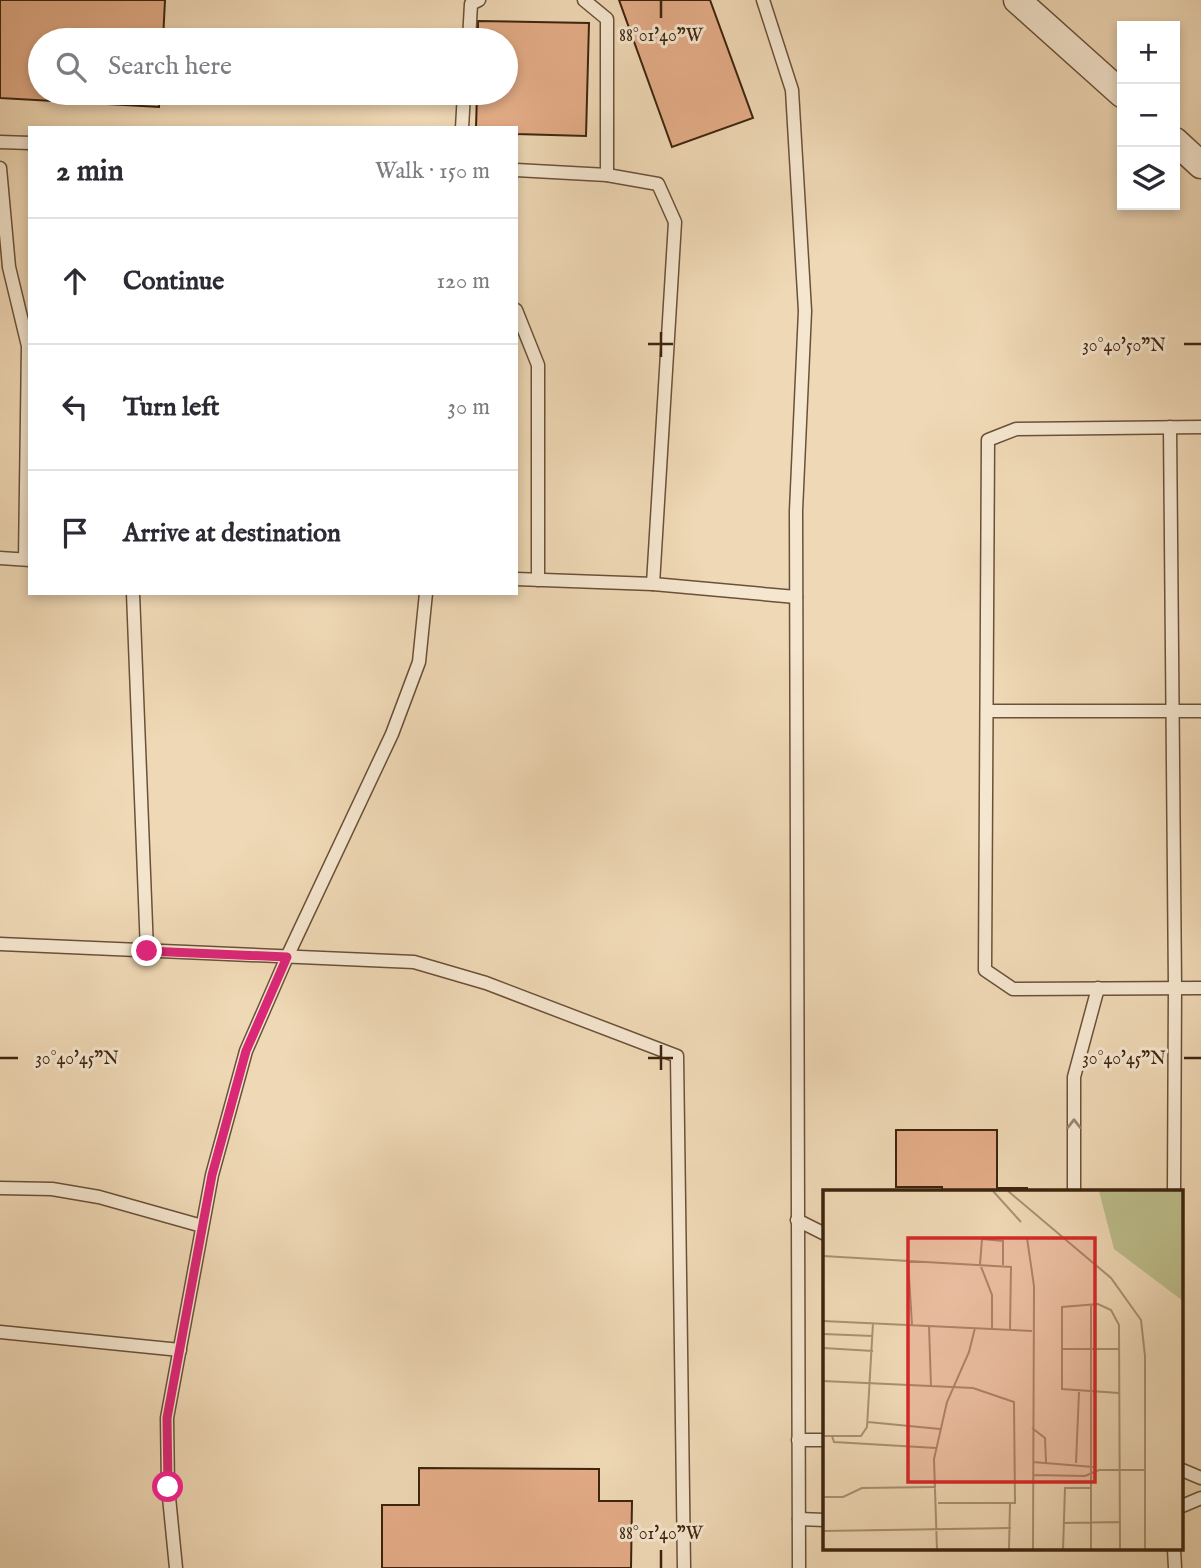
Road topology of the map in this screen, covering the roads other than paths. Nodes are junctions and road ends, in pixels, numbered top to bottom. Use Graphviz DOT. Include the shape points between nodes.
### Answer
graph roads {
  1 [pos="479,0"];
  2 [pos="584,0"];
  3 [pos="763,0"];
  4 [pos="1017,0"];
  5 [pos="469,28"];
  6 [pos="1117,90"];
  7 [pos="463,105"];
  8 [pos="462,126"];
  9 [pos="0,142"];
  10 [pos="28,143"];
  11 [pos="1180,146"];
  12 [pos="1201,165"];
  13 [pos="0,168"];
  14 [pos="518,170"];
  15 [pos="607,175"];
  16 [pos="518,315"];
  17 [pos="28,342"];
  18 [pos="1170,427"];
  19 [pos="1201,427"];
  20 [pos="28,452"];
  21 [pos="0,558"];
  22 [pos="27,559"];
  23 [pos="518,579"];
  24 [pos="538,580"];
  25 [pos="653,583"];
  26 [pos="133,595"];
  27 [pos="426,595"];
  28 [pos="796,597"];
  29 [pos="987,711"];
  30 [pos="1173,711"];
  31 [pos="1201,711"];
  32 [pos="0,944"];
  33 [pos="147,951"];
  34 [pos="287,957"];
  35 [pos="1175,987"];
  36 [pos="1098,988"];
  37 [pos="1201,988"];
  38 [pos="0,1188"];
  39 [pos="1074,1190"];
  40 [pos="1174,1190"];
  41 [pos="797,1220"];
  42 [pos="202,1226"];
  43 [pos="823,1233"];
  44 [pos="0,1332"];
  45 [pos="180,1350"];
  46 [pos="799,1440"];
  47 [pos="823,1440"];
  48 [pos="1184,1471"];
  49 [pos="1201,1478"];
  50 [pos="1201,1498"];
  51 [pos="1184,1505"];
  52 [pos="799,1519"];
  53 [pos="823,1520"];
  54 [pos="1174,1550"];
  55 [pos="176,1568"];
  56 [pos="684,1568"];
  57 [pos="799,1568"];
  58 [pos="1175,1568"];
  1 -- 5 [label="lane" via="471,4"];
  2 -- 15 [label="lane" via="607,19"];
  3 -- 28 [label="lane" via="792,90 805,311"];
  4 -- 6 [label="street"];
  7 -- 8 [label="lane"];
  9 -- 10 [label="lane"];
  11 -- 12 [label="street"];
  13 -- 17 [label="lane" via="9,267"];
  14 -- 15 [label="lane"];
  15 -- 25 [label="lane" via="658,184 675,222"];
  16 -- 24 [label="lane" via="538,365"];
  18 -- 19 [label="lane"];
  18 -- 29 [label="lane" via="1016,429 988,440"];
  18 -- 30 [label="lane"];
  20 -- 22 [label="lane"];
  21 -- 22 [label="lane"];
  23 -- 24 [label="lane"];
  24 -- 25 [label="lane"];
  25 -- 28 [label="lane"];
  26 -- 33 [label="lane"];
  27 -- 34 [label="lane" via="419,662 392,734"];
  28 -- 41 [label="lane"];
  29 -- 30 [label="lane"];
  29 -- 36 [label="lane" via="985,970 1013,989"];
  30 -- 31 [label="lane"];
  30 -- 35 [label="lane"];
  32 -- 33 [label="lane"];
  33 -- 34 [label="lane"];
  34 -- 42 [label="lane" via="246,1051"];
  34 -- 56 [label="lane" via="414,962 486,984 677,1056"];
  35 -- 36 [label="lane"];
  35 -- 37 [label="lane"];
  35 -- 40 [label="lane"];
  39 -- 36 [label="lane, one-way" via="1074,1077"];
  38 -- 42 [label="lane" via="52,1189 99,1197"];
  41 -- 43 [label="lane"];
  41 -- 46 [label="lane"];
  42 -- 45 [label="lane"];
  44 -- 45 [label="lane"];
  45 -- 55 [label="lane" via="167,1418"];
  46 -- 47 [label="lane"];
  46 -- 52 [label="lane"];
  48 -- 49 [label="lane"];
  50 -- 51 [label="lane"];
  52 -- 53 [label="lane"];
  52 -- 57 [label="lane"];
  54 -- 58 [label="lane"];
}
